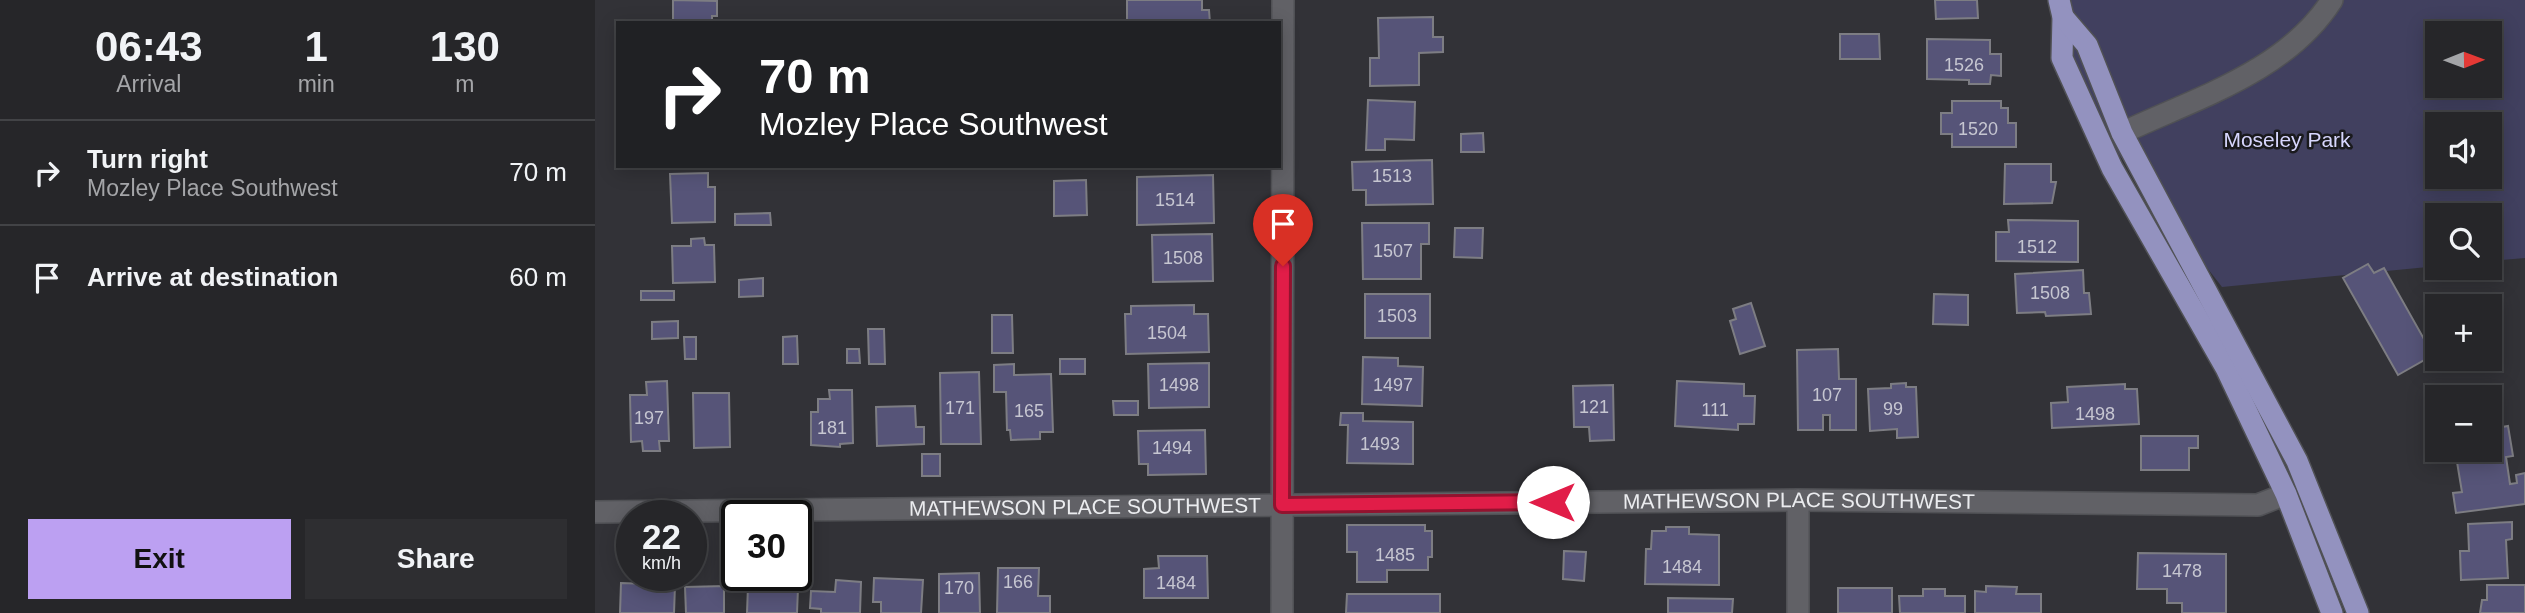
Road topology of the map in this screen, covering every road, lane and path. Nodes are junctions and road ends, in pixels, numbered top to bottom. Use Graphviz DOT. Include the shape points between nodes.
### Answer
graph roads {
  1 [pos="1283,0"];
  2 [pos="2332,0"];
  3 [pos="2061,8"];
  4 [pos="2122,132"];
  5 [pos="2286,494"];
  6 [pos="1798,500"];
  7 [pos="1282,505"];
  8 [pos="595,512"];
  9 [pos="1282,613"];
  10 [pos="1798,613"];
  11 [pos="2332,613"];
  12 [pos="2358,613"];
  1 -- 7 [label="street"];
  2 -- 4 [label="street" via="2319,20 2274,61"];
  3 -- 4 [label="main road" via="2087,45"];
  3 -- 5 [label="main road" via="2061,58 2100,143 2226,368"];
  4 -- 12 [label="main road" via="2297,461"];
  5 -- 6 [label="street, MATHEWSON PLACE SOUTHWEST" via="2258,505"];
  5 -- 11 [label="main road"];
  6 -- 7 [label="street, MATHEWSON PLACE SOUTHWEST"];
  6 -- 10 [label="street"];
  7 -- 8 [label="street, MATHEWSON PLACE SOUTHWEST"];
  7 -- 9 [label="street"];
}
